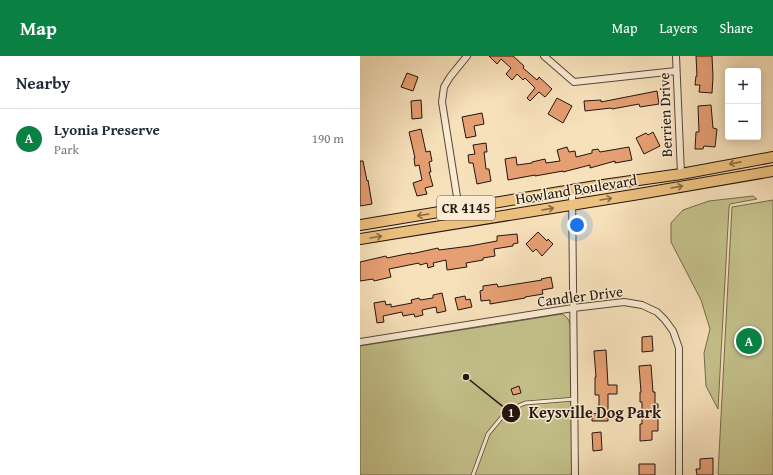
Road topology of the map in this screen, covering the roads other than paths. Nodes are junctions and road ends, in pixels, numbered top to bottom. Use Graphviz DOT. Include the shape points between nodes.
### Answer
graph roads {
  1 [pos="467,56"];
  2 [pos="544,56"];
  3 [pos="676,56"];
  4 [pos="676,71"];
  5 [pos="773,157"];
  6 [pos="773,171"];
  7 [pos="681,174"];
  8 [pos="572,190"];
  9 [pos="573,205"];
  10 [pos="458,210"];
  11 [pos="360,225"];
  12 [pos="360,239"];
  13 [pos="574,308"];
  14 [pos="360,342"];
  15 [pos="575,399"];
  16 [pos="473,475"];
  17 [pos="575,475"];
  18 [pos="679,475"];
  1 -- 10 [label="street" via="444,87 442,102"];
  2 -- 4 [label="street" via="574,82"];
  3 -- 4 [label="street, Berrien Drive"];
  4 -- 7 [label="street, Berrien Drive"];
  5 -- 7 [label="main road, Howland Boulevard / CR 4145, one-way"];
  9 -- 6 [label="main road, Howland Boulevard / CR 4145, one-way"];
  7 -- 8 [label="main road, Howland Boulevard / CR 4145"];
  8 -- 9 [label="street"];
  8 -- 10 [label="main road, Howland Boulevard / CR 4145"];
  12 -- 9 [label="main road, Howland Boulevard / CR 4145, one-way"];
  9 -- 13 [label="street"];
  10 -- 11 [label="main road, Howland Boulevard / CR 4145, one-way"];
  13 -- 14 [label="street, Candler Drive"];
  13 -- 15 [label="street"];
  13 -- 18 [label="street, Candler Drive" via="624,302 642,305 657,312 673,331 679,348"];
  15 -- 16 [label="lane" via="525,403 514,408 502,417 488,434"];
  15 -- 17 [label="street"];
}
